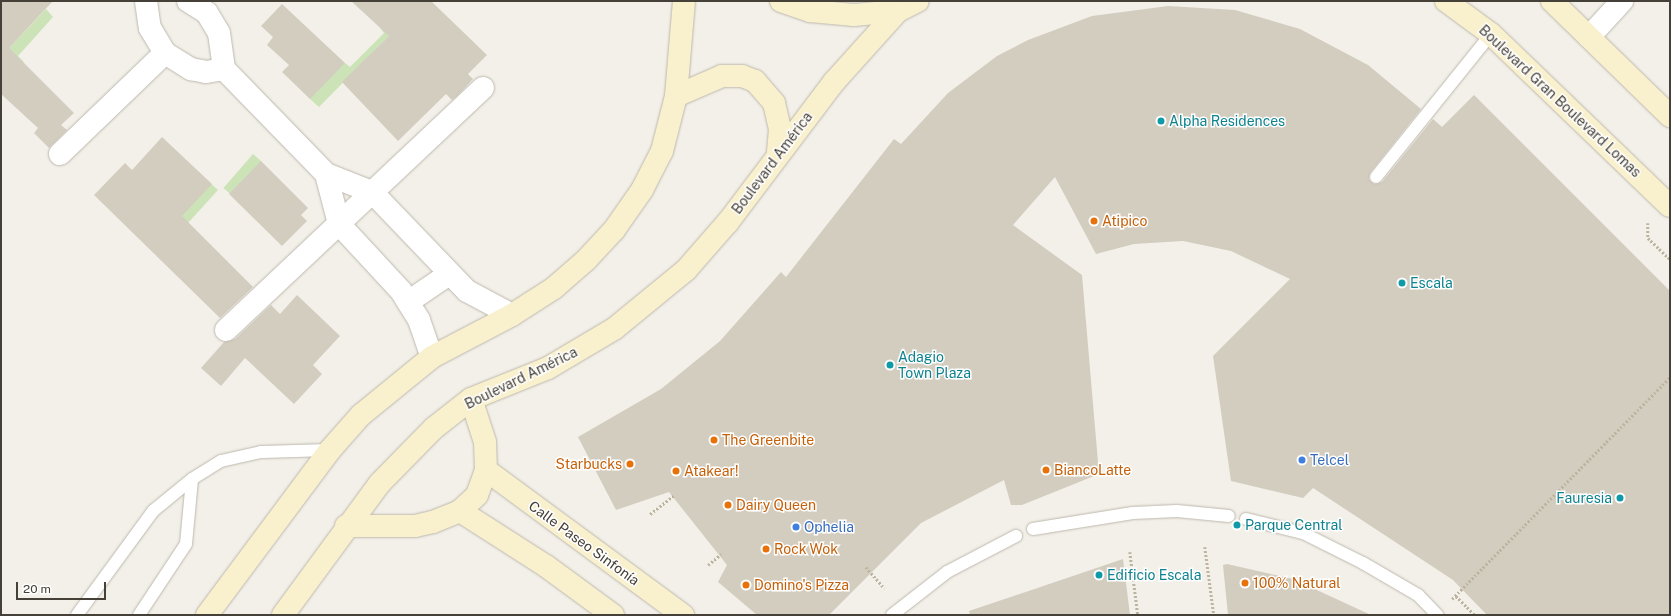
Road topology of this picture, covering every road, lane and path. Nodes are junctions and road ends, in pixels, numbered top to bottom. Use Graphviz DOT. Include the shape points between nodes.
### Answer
graph roads {
  1 [pos="146,1"];
  2 [pos="188,1"];
  3 [pos="684,1"];
  4 [pos="781,1"];
  5 [pos="918,1"];
  6 [pos="1446,1"];
  7 [pos="1552,1"];
  8 [pos="1622,1"];
  9 [pos="213,7"];
  10 [pos="898,11"];
  11 [pos="1491,34"];
  12 [pos="1589,37"];
  13 [pos="165,53"];
  14 [pos="224,69"];
  15 [pos="483,88"];
  16 [pos="676,96"];
  17 [pos="1670,116"];
  18 [pos="778,153"];
  19 [pos="60,154"];
  20 [pos="326,174"];
  21 [pos="1376,176"];
  22 [pos="372,192"];
  23 [pos="1670,206"];
  24 [pos="339,224"];
  25 [pos="449,274"];
  26 [pos="408,302"];
  27 [pos="512,315"];
  28 [pos="226,330"];
  29 [pos="432,357"];
  30 [pos="1670,377"];
  31 [pos="471,399"];
  32 [pos="330,450"];
  33 [pos="486,470"];
  34 [pos="192,479"];
  35 [pos="674,495"];
  36 [pos="460,511"];
  37 [pos="650,514"];
  38 [pos="1229,516"];
  39 [pos="1246,519"];
  40 [pos="346,526"];
  41 [pos="1034,529"];
  42 [pos="1016,536"];
  43 [pos="1205,547"];
  44 [pos="1130,552"];
  45 [pos="721,554"];
  46 [pos="708,565"];
  47 [pos="866,567"];
  48 [pos="884,588"];
  49 [pos="1456,596"];
  50 [pos="77,615"];
  51 [pos="139,615"];
  52 [pos="207,615"];
  53 [pos="283,615"];
  54 [pos="613,615"];
  55 [pos="683,615"];
  56 [pos="892,615"];
  57 [pos="1138,615"];
  58 [pos="1214,615"];
  59 [pos="1437,615"];
  60 [pos="1475,615"];
  1 -- 13 [label="street" via="150,28"];
  2 -- 9 [label="street"];
  3 -- 16 [label="main road"];
  4 -- 10 [label="main road" via="810,11 854,15"];
  5 -- 10 [label="main road"];
  6 -- 11 [label="main road, Boulevard Gran Boulevard Lomas"];
  7 -- 12 [label="main road"];
  8 -- 12 [label="street"];
  9 -- 14 [label="street"];
  10 -- 18 [label="main road, Boulevard América" via="834,82"];
  11 -- 21 [label="lane"];
  11 -- 23 [label="main road, Boulevard Gran Boulevard Lomas"];
  12 -- 17 [label="main road"];
  13 -- 14 [label="street" via="191,68 206,72"];
  13 -- 19 [label="street"];
  14 -- 20 [label="street"];
  15 -- 22 [label="street"];
  16 -- 18 [label="main road" via="722,76 742,76 755,81 774,103 780,129"];
  16 -- 27 [label="main road" via="662,151 642,190 614,230 586,260 554,288"];
  18 -- 31 [label="main road, Boulevard América" via="728,222 686,270 614,329 548,368"];
  20 -- 22 [label="street"];
  20 -- 24 [label="street"];
  22 -- 24 [label="street"];
  22 -- 25 [label="street"];
  24 -- 26 [label="street"];
  24 -- 28 [label="street"];
  25 -- 26 [label="street"];
  25 -- 27 [label="street" via="467,291"];
  26 -- 29 [label="street"];
  27 -- 29 [label="main road"];
  29 -- 32 [label="main road" via="361,415"];
  30 -- 49 [label="path"];
  31 -- 33 [label="main road" via="485,442"];
  31 -- 40 [label="main road, Boulevard América" via="402,458"];
  32 -- 34 [label="lane" via="248,455 221,461"];
  32 -- 52 [label="main road"];
  33 -- 36 [label="main road" via="477,495"];
  33 -- 55 [label="main road, Calle Paseo Sinfonía"];
  34 -- 50 [label="lane" via="153,511"];
  34 -- 51 [label="lane" via="186,544"];
  35 -- 37 [label="path"];
  36 -- 40 [label="main road" via="415,526"];
  36 -- 54 [label="main road" via="546,566"];
  38 -- 41 [label="lane" via="1176,511 1133,513"];
  39 -- 59 [label="lane" via="1303,533 1363,563 1418,596"];
  40 -- 53 [label="main road, Boulevard América"];
  42 -- 56 [label="lane" via="947,572"];
  43 -- 58 [label="path"];
  44 -- 57 [label="path"];
  45 -- 46 [label="path"];
  47 -- 48 [label="path"];
  49 -- 59 [label="path"];
  49 -- 60 [label="path"];
}
